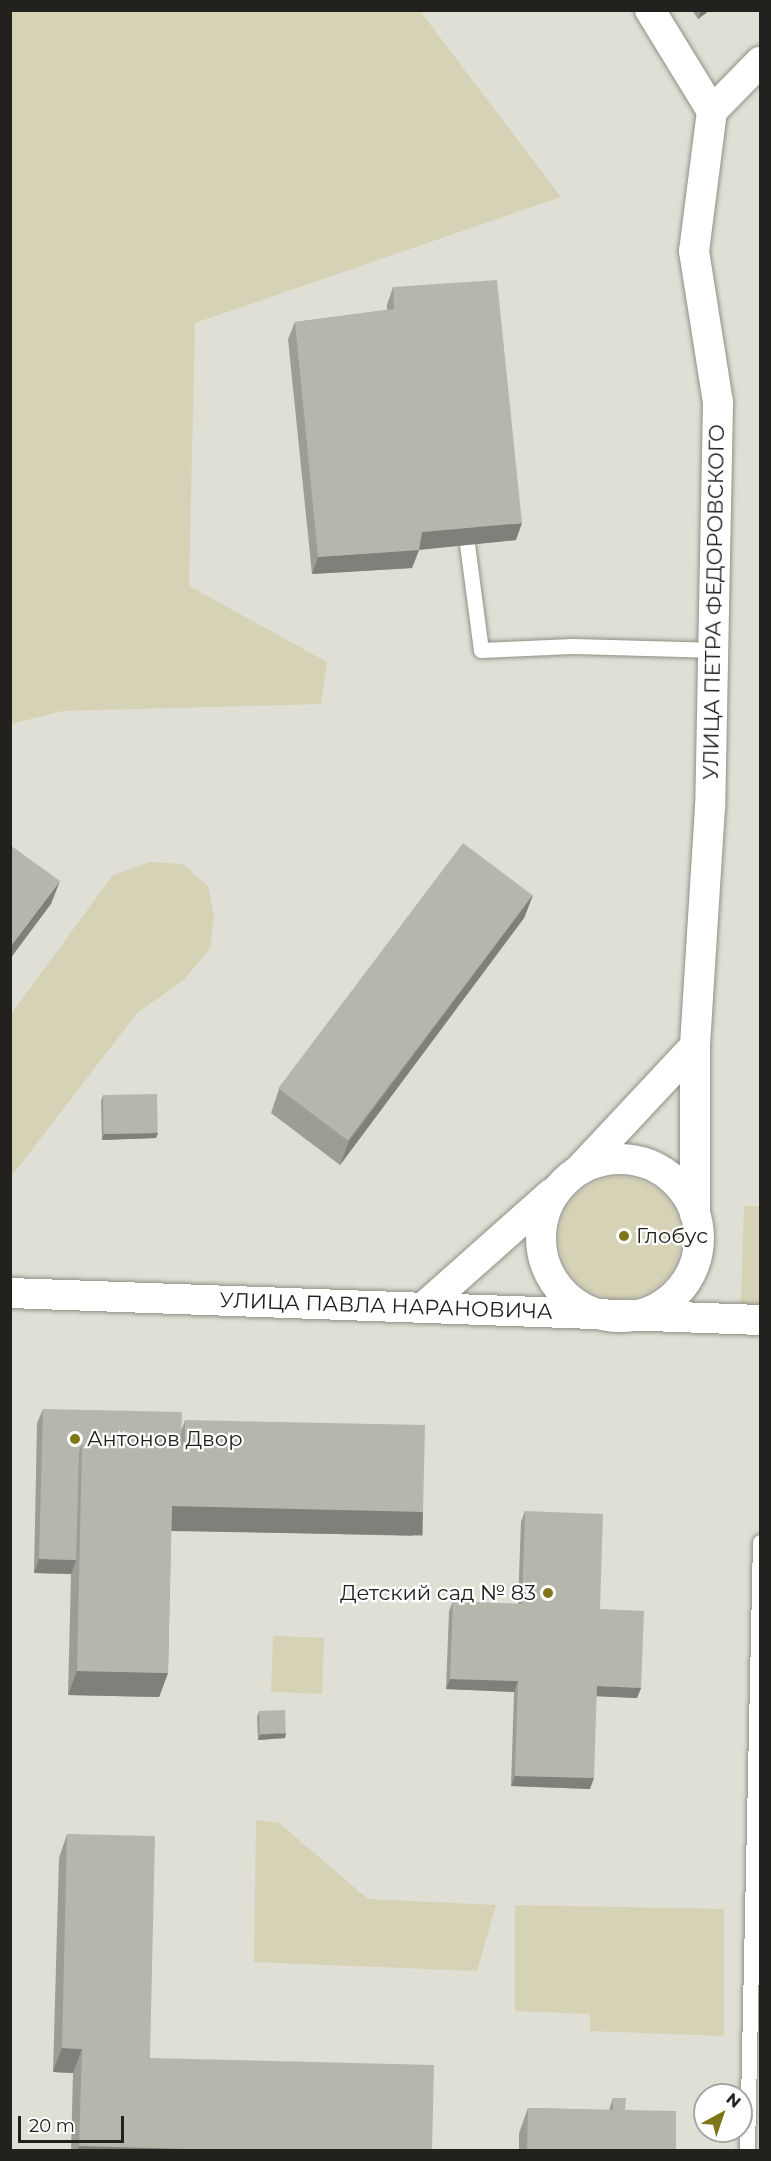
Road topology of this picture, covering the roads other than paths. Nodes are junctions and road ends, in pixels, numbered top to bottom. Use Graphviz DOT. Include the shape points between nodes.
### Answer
graph roads {
  1 [pos="650,10"];
  2 [pos="760,62"];
  3 [pos="712,111"];
  4 [pos="467,544"];
  5 [pos="711,650"];
  6 [pos="695,1046"];
  7 [pos="580,1169"];
  8 [pos="558,1188"];
  9 [pos="695,1214"];
  10 [pos="693,1268"];
  11 [pos="10,1293"];
  12 [pos="425,1306"];
  13 [pos="619,1317"];
  14 [pos="687,1318"];
  15 [pos="760,1320"];
  16 [pos="760,1542"];
  17 [pos="747,2151"];
  1 -- 3 [label="street"];
  2 -- 3 [label="street"];
  3 -- 5 [label="street, УЛИЦА ПЕТРА ФЕДОРОВСКОГО" via="694,251 718,402"];
  4 -- 5 [label="lane" via="482,650 572,646"];
  5 -- 6 [label="street, УЛИЦА ПЕТРА ФЕДОРОВСКОГО" via="710,807"];
  6 -- 7 [label="street"];
  6 -- 9 [label="street, УЛИЦА ПЕТРА ФЕДОРОВСКОГО"];
  7 -- 8 [label="street"];
  7 -- 9 [label="street" via="613,1159 648,1164 677,1184"];
  8 -- 12 [label="street"];
  8 -- 13 [label="street" via="541,1227 541,1250 549,1273 577,1304 603,1316"];
  9 -- 10 [label="street" via="698,1250"];
  10 -- 13 [label="street" via="683,1285 663,1303 638,1315"];
  10 -- 14 [label="street"];
  11 -- 12 [label="street, УЛИЦА ПАВЛА НАРАНОВИЧА"];
  12 -- 13 [label="street, УЛИЦА ПАВЛА НАРАНОВИЧА"];
  13 -- 14 [label="street, УЛИЦА ПАВЛА НАРАНОВИЧА"];
  14 -- 15 [label="street, УЛИЦА ПАВЛА НАРАНОВИЧА"];
  16 -- 17 [label="lane"];
}
